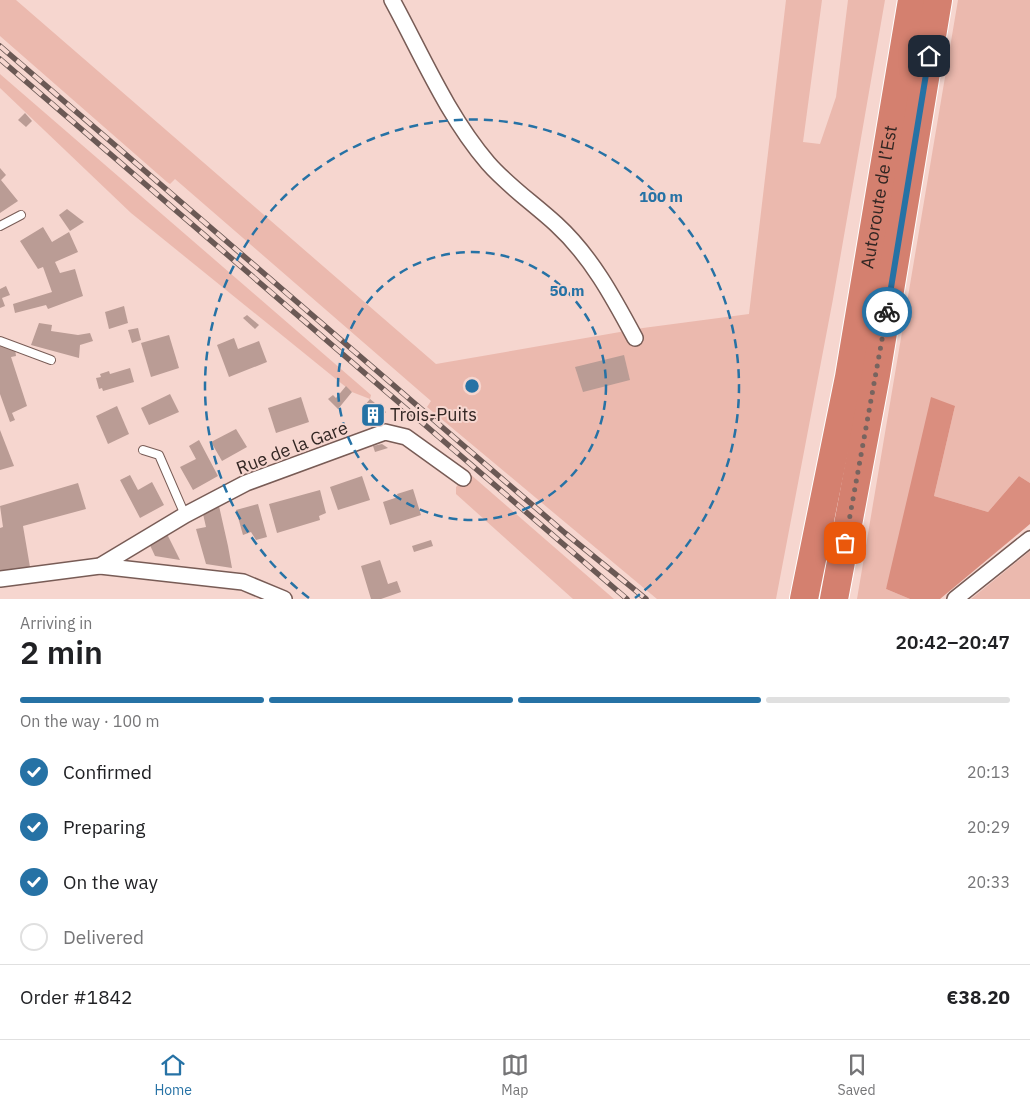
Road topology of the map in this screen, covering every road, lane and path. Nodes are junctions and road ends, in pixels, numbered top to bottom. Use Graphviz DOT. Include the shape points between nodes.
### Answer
graph roads {
  1 [pos="392,0"];
  2 [pos="912,0"];
  3 [pos="938,0"];
  4 [pos="21,215"];
  5 [pos="0,226"];
  6 [pos="636,338"];
  7 [pos="0,341"];
  8 [pos="51,360"];
  9 [pos="143,450"];
  10 [pos="463,478"];
  11 [pos="185,515"];
  12 [pos="1030,539"];
  13 [pos="100,566"];
  14 [pos="0,579"];
  15 [pos="284,599"];
  16 [pos="804,599"];
  17 [pos="834,599"];
  18 [pos="955,599"];
  1 -- 6 [label="street" via="438,88 474,146 503,179 576,245 611,294"];
  2 -- 16 [label="highway, Autoroute de l’Est" via="849,377"];
  3 -- 17 [label="highway, Autoroute de l’Est" via="876,376"];
  4 -- 5 [label="lane"];
  7 -- 8 [label="lane"];
  9 -- 11 [label="lane" via="158,455"];
  10 -- 11 [label="street, Rue de la Gare" via="406,437 386,432 246,484"];
  11 -- 13 [label="street, Rue de la Gare"];
  12 -- 18 [label="street"];
  13 -- 14 [label="street, Rue de la Gare"];
  13 -- 15 [label="street" via="243,582"];
}
